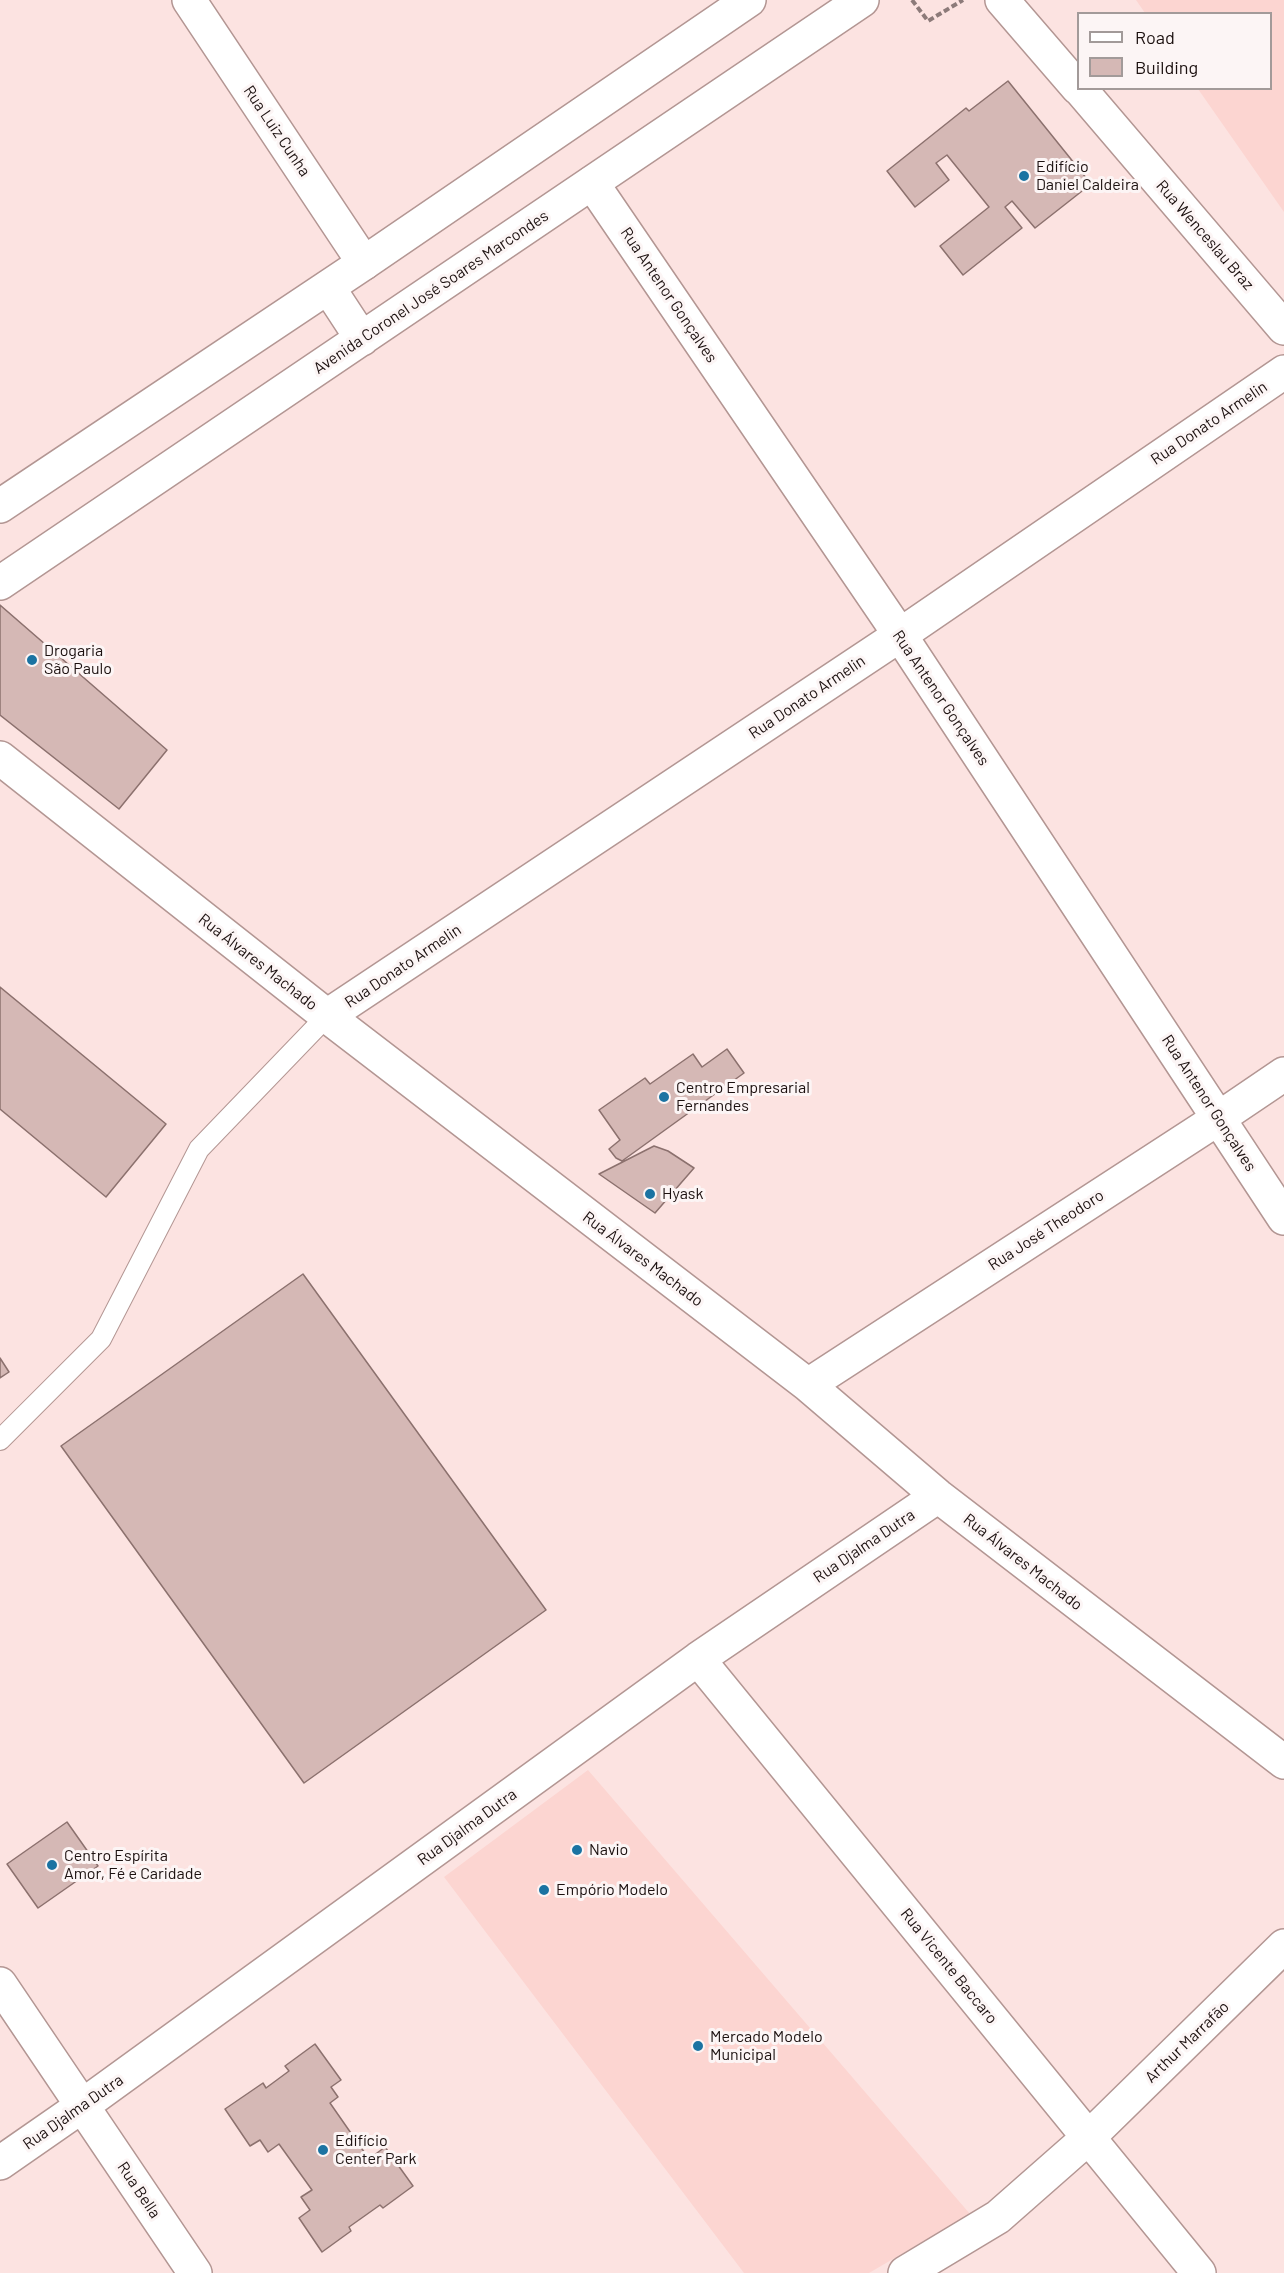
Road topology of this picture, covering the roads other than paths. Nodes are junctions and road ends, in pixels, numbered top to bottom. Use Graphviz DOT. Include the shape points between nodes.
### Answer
graph roads {
  1 [pos="189,0"];
  2 [pos="749,0"];
  3 [pos="862,0"];
  4 [pos="1002,0"];
  5 [pos="1077,86"];
  6 [pos="1081,90"];
  7 [pos="592,183"];
  8 [pos="364,262"];
  9 [pos="328,286"];
  10 [pos="1284,328"];
  11 [pos="362,339"];
  12 [pos="1284,372"];
  13 [pos="0,506"];
  14 [pos="0,583"];
  15 [pos="900,635"];
  16 [pos="0,758"];
  17 [pos="327,1017"];
  18 [pos="1284,1074"];
  19 [pos="1219,1118"];
  20 [pos="1284,1218"];
  21 [pos="808,1385"];
  22 [pos="0,1440"];
  23 [pos="938,1496"];
  24 [pos="698,1659"];
  25 [pos="1284,1762"];
  26 [pos="1284,1946"];
  27 [pos="0,1984"];
  28 [pos="82,2106"];
  29 [pos="1089,2137"];
  30 [pos="0,2163"];
  31 [pos="914,2271"];
  32 [pos="195,2273"];
  33 [pos="1199,2273"];
  1 -- 8 [label="street, Rua Luiz Cunha"];
  2 -- 8 [label="street"];
  3 -- 7 [label="street, Avenida Coronel José Soares Marcondes"];
  4 -- 5 [label="street, Rua Wenceslau Braz"];
  6 -- 10 [label="street, Rua Wenceslau Braz"];
  7 -- 11 [label="street, Avenida Coronel José Soares Marcondes"];
  7 -- 15 [label="street, Rua Antenor Gonçalves"];
  8 -- 9 [label="street"];
  9 -- 11 [label="street"];
  9 -- 13 [label="street"];
  11 -- 14 [label="street, Avenida Coronel José Soares Marcondes"];
  12 -- 15 [label="street, Rua Donato Armelin"];
  15 -- 17 [label="street, Rua Donato Armelin"];
  15 -- 19 [label="street, Rua Antenor Gonçalves"];
  16 -- 17 [label="street, Rua Álvares Machado"];
  17 -- 21 [label="street, Rua Álvares Machado"];
  17 -- 22 [label="lane" via="199,1149 101,1339"];
  18 -- 19 [label="street, Rua José Theodoro"];
  19 -- 20 [label="street, Rua Antenor Gonçalves"];
  19 -- 21 [label="street, Rua José Theodoro"];
  21 -- 23 [label="street, Rua Álvares Machado"];
  23 -- 24 [label="street, Rua Djalma Dutra"];
  23 -- 25 [label="street, Rua Álvares Machado"];
  24 -- 28 [label="street, Rua Djalma Dutra"];
  24 -- 29 [label="street, Rua Vicente Baccaro"];
  26 -- 29 [label="street, Arthur Marrafão"];
  27 -- 28 [label="street, Rua Bella"];
  28 -- 30 [label="street, Rua Djalma Dutra"];
  28 -- 32 [label="street, Rua Bella"];
  29 -- 31 [label="street, Arthur Marrafão" via="998,2217"];
  29 -- 33 [label="street, Rua Vicente Baccaro"];
}
